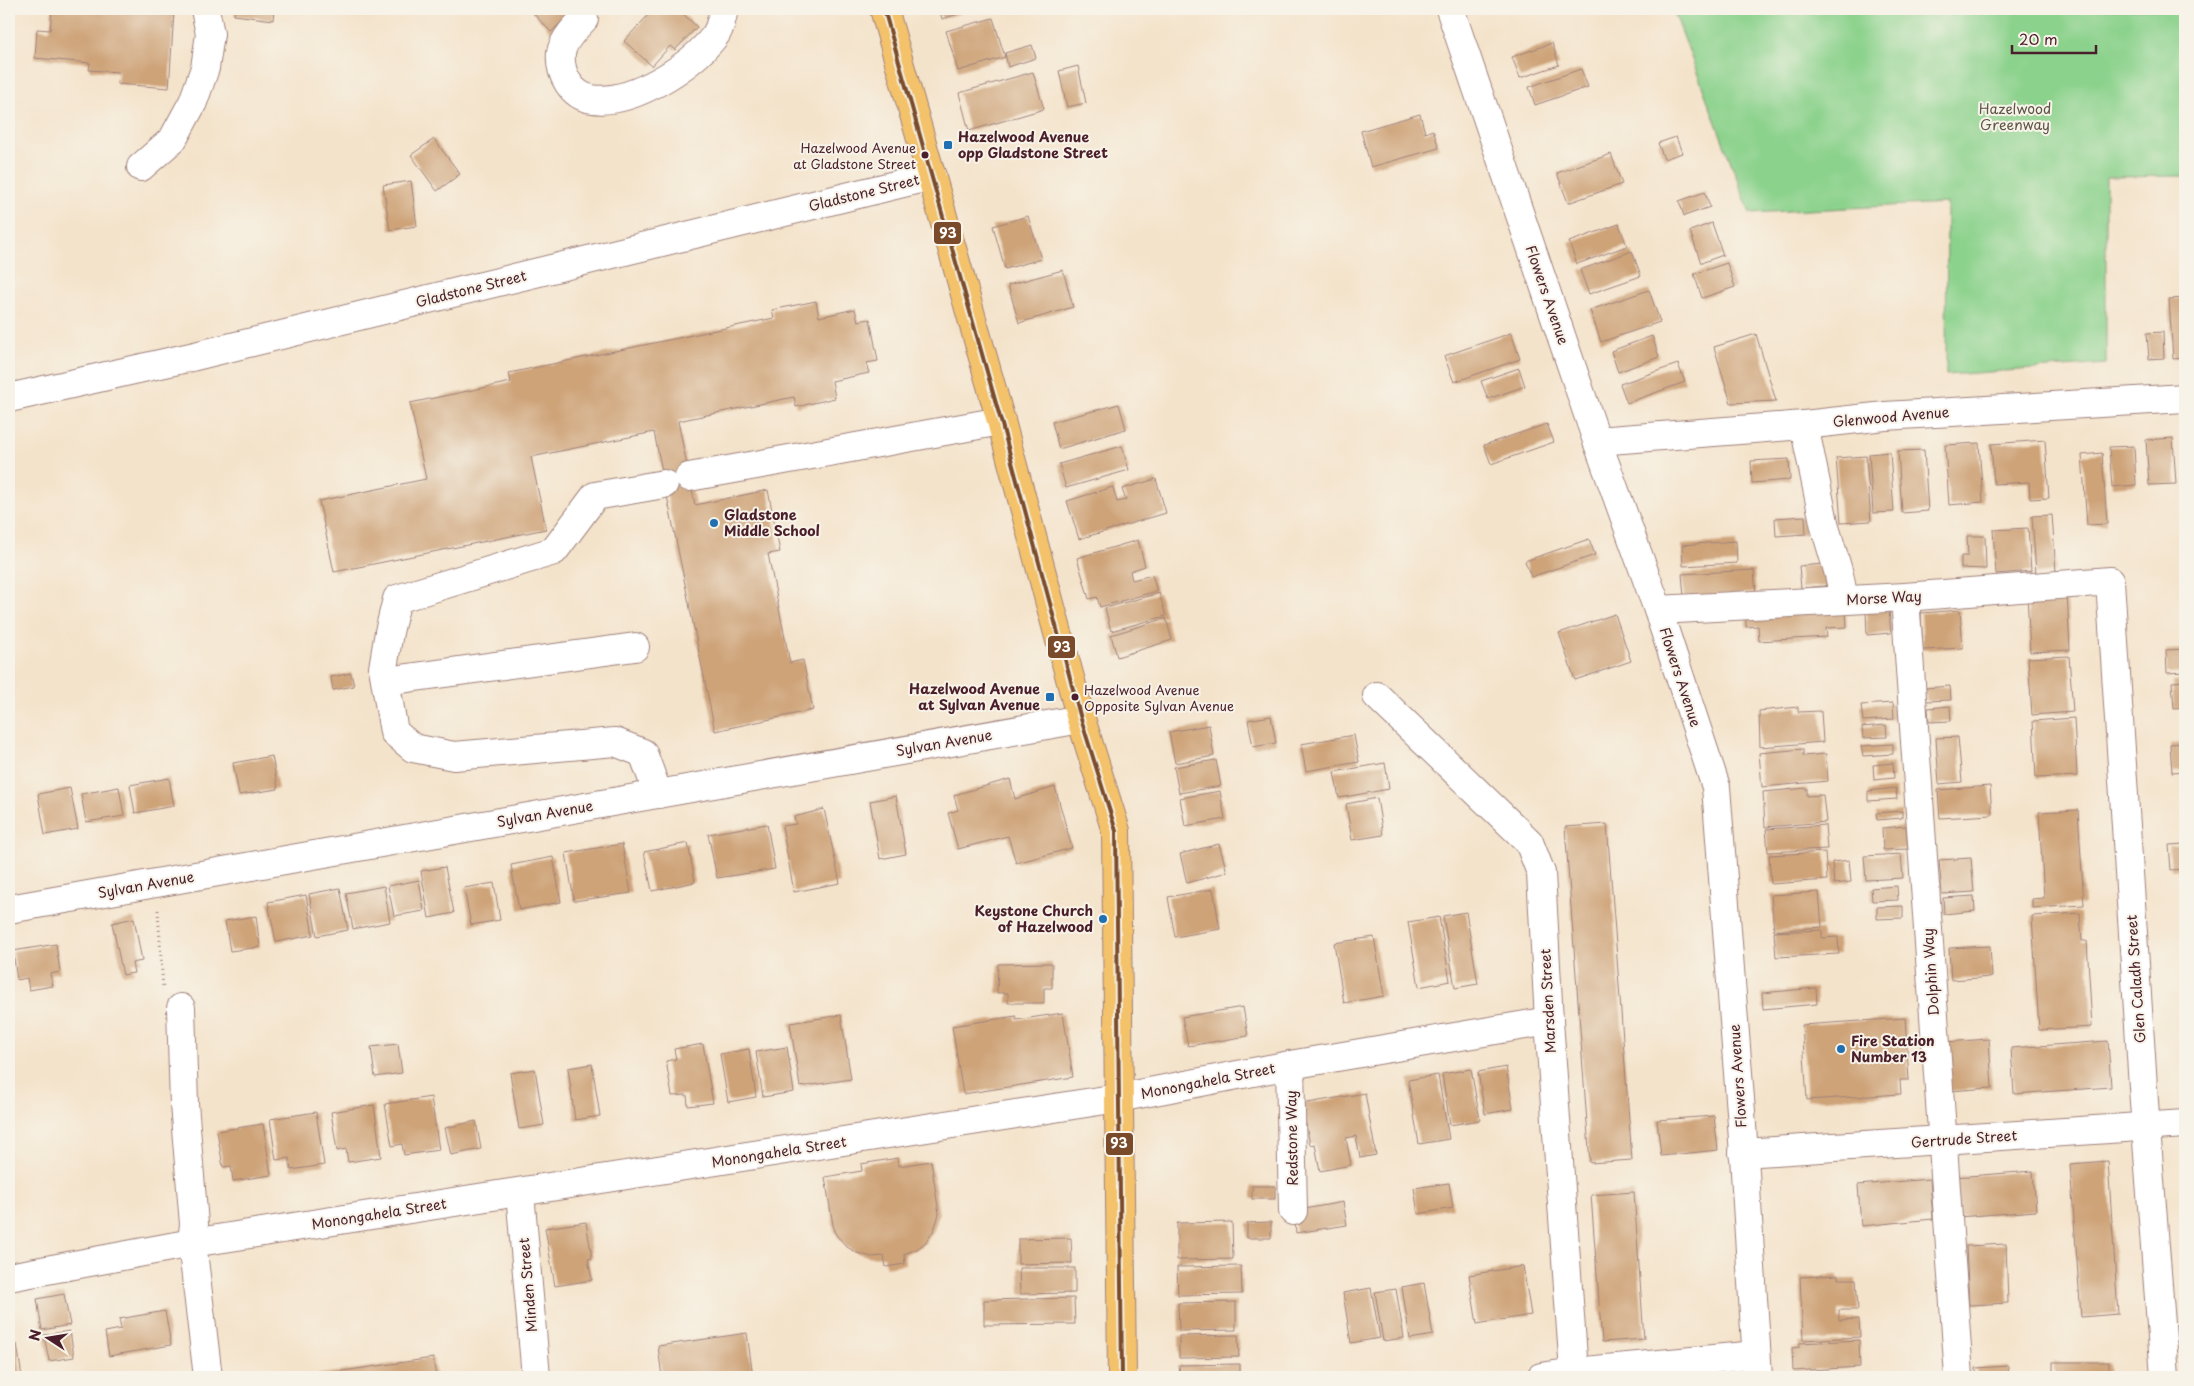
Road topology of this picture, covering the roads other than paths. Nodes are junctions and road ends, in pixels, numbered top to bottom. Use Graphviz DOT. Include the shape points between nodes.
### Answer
graph roads {
  1 [pos="205,9"];
  2 [pos="724,9"];
  3 [pos="884,9"];
  4 [pos="1450,9"];
  5 [pos="584,19"];
  6 [pos="141,167"];
  7 [pos="932,176"];
  8 [pos="9,398"];
  9 [pos="2185,398"];
  10 [pos="1002,421"];
  11 [pos="1804,425"];
  12 [pos="1597,441"];
  13 [pos="2110,581"];
  14 [pos="1905,597"];
  15 [pos="1844,600"];
  16 [pos="1658,610"];
  17 [pos="635,647"];
  18 [pos="386,682"];
  19 [pos="1377,696"];
  20 [pos="1081,719"];
  21 [pos="658,794"];
  22 [pos="9,909"];
  23 [pos="181,1008"];
  24 [pos="1549,1021"];
  25 [pos="1290,1065"];
  26 [pos="1118,1098"];
  27 [pos="2185,1124"];
  28 [pos="2146,1127"];
  29 [pos="1942,1140"];
  30 [pos="1743,1152"];
  31 [pos="520,1193"];
  32 [pos="1293,1211"];
  33 [pos="192,1243"];
  34 [pos="9,1277"];
  35 [pos="1757,1366"];
  36 [pos="1574,1372"];
  37 [pos="208,1377"];
  38 [pos="536,1377"];
  39 [pos="1122,1377"];
  40 [pos="1540,1377"];
  41 [pos="1959,1377"];
  42 [pos="2165,1377"];
  1 -- 6 [label="street" via="210,34 205,68 193,102 173,139"];
  2 -- 5 [label="street" via="716,36 667,77 645,90 592,99 575,92 566,80 561,52 571,33"];
  3 -- 7 [label="main road"];
  4 -- 12 [label="street, Flowers Avenue"];
  7 -- 8 [label="street, Gladstone Street" via="191,357"];
  7 -- 10 [label="main road"];
  9 -- 11 [label="street, Glenwood Avenue" via="1885,416"];
  10 -- 18 [label="street" via="596,496 554,551 397,599 384,668"];
  10 -- 20 [label="main road"];
  11 -- 12 [label="street, Glenwood Avenue"];
  11 -- 15 [label="street"];
  12 -- 16 [label="street, Flowers Avenue"];
  13 -- 14 [label="street, Morse Way"];
  13 -- 28 [label="street, Glen Caladh Street"];
  14 -- 15 [label="street, Morse Way"];
  14 -- 29 [label="street, Dolphin Way"];
  15 -- 16 [label="street, Morse Way"];
  16 -- 30 [label="street, Flowers Avenue" via="1716,788"];
  17 -- 18 [label="street"];
  18 -- 21 [label="street" via="394,732 414,748 454,756 616,742 643,753"];
  19 -- 24 [label="street, Marsden Street" via="1529,842 1542,873"];
  20 -- 21 [label="street, Sylvan Avenue"];
  20 -- 26 [label="main road" via="1116,831"];
  21 -- 22 [label="street, Sylvan Avenue"];
  23 -- 33 [label="street" via="184,1104 194,1224"];
  24 -- 25 [label="street, Monongahela Street"];
  24 -- 36 [label="street, Marsden Street"];
  25 -- 26 [label="street, Monongahela Street"];
  25 -- 32 [label="street, Redstone Way"];
  26 -- 31 [label="street, Monongahela Street"];
  26 -- 39 [label="main road"];
  27 -- 28 [label="street, Gertrude Street"];
  28 -- 29 [label="street, Gertrude Street"];
  28 -- 42 [label="street, Glen Caladh Street"];
  29 -- 30 [label="street, Gertrude Street"];
  29 -- 41 [label="street, Dolphin Way"];
  30 -- 35 [label="street, Flowers Avenue"];
  31 -- 33 [label="street, Monongahela Street"];
  31 -- 38 [label="street, Minden Street"];
  33 -- 34 [label="street, Monongahela Street"];
  33 -- 37 [label="street"];
  35 -- 36 [label="street"];
  36 -- 40 [label="street"];
}
